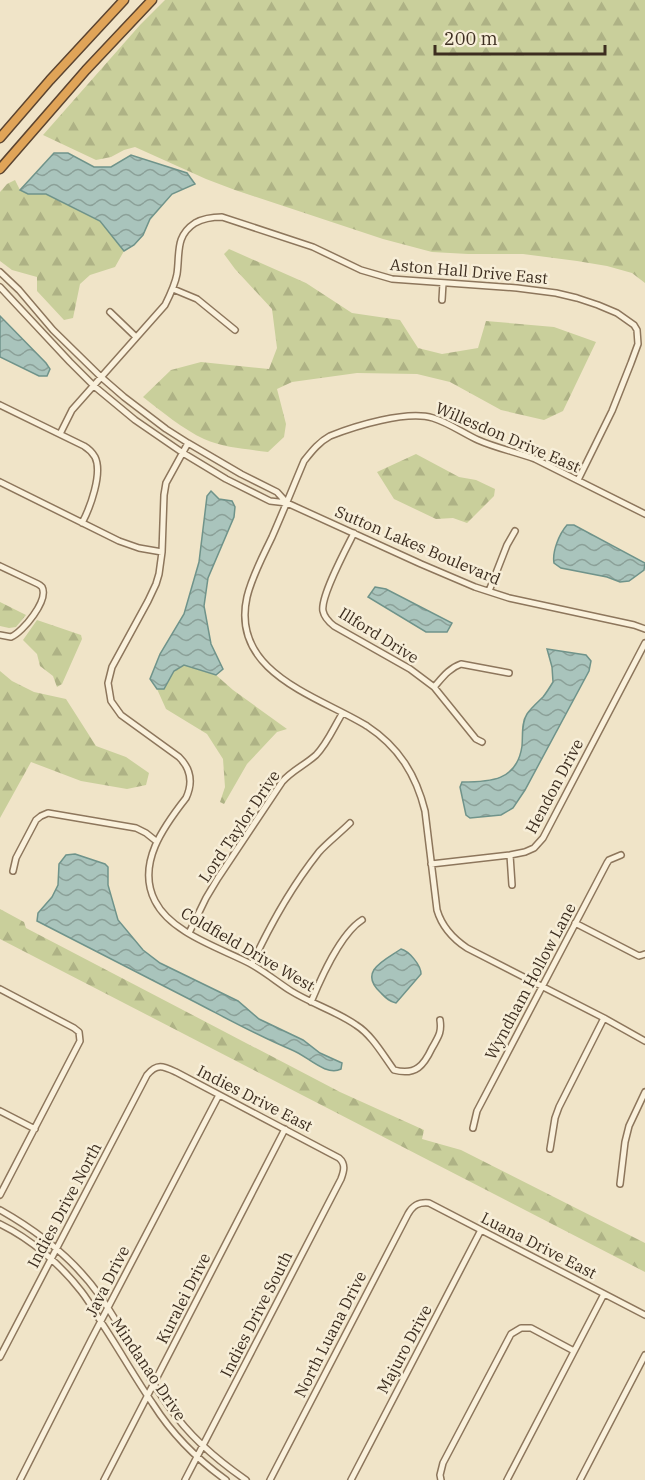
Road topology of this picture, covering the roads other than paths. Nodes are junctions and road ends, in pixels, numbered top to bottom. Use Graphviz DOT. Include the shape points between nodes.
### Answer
graph roads {
  1 [pos="124,0"];
  2 [pos="152,0"];
  3 [pos="0,138"];
  4 [pos="0,168"];
  5 [pos="0,272"];
  6 [pos="443,283"];
  7 [pos="0,287"];
  8 [pos="173,289"];
  9 [pos="442,300"];
  10 [pos="33,307"];
  11 [pos="110,312"];
  12 [pos="26,315"];
  13 [pos="236,330"];
  14 [pos="136,336"];
  15 [pos="101,377"];
  16 [pos="94,386"];
  17 [pos="0,405"];
  18 [pos="60,434"];
  19 [pos="188,443"];
  20 [pos="183,453"];
  21 [pos="578,480"];
  22 [pos="0,483"];
  23 [pos="287,502"];
  24 [pos="645,514"];
  25 [pos="82,523"];
  26 [pos="515,531"];
  27 [pos="354,533"];
  28 [pos="162,552"];
  29 [pos="0,566"];
  30 [pos="489,591"];
  31 [pos="645,628"];
  32 [pos="0,635"];
  33 [pos="645,643"];
  34 [pos="509,673"];
  35 [pos="434,687"];
  36 [pos="342,714"];
  37 [pos="482,742"];
  38 [pos="350,823"];
  39 [pos="156,841"];
  40 [pos="510,855"];
  41 [pos="621,855"];
  42 [pos="431,864"];
  43 [pos="13,871"];
  44 [pos="512,885"];
  45 [pos="363,920"];
  46 [pos="575,923"];
  47 [pos="189,933"];
  48 [pos="645,954"];
  49 [pos="252,964"];
  50 [pos="542,987"];
  51 [pos="0,989"];
  52 [pos="311,1002"];
  53 [pos="604,1018"];
  54 [pos="440,1020"];
  55 [pos="645,1041"];
  56 [pos="155,1068"];
  57 [pos="645,1092"];
  58 [pos="219,1095"];
  59 [pos="0,1111"];
  60 [pos="473,1128"];
  61 [pos="35,1129"];
  62 [pos="285,1129"];
  63 [pos="550,1149"];
  64 [pos="342,1160"];
  65 [pos="620,1184"];
  66 [pos="0,1195"];
  67 [pos="419,1203"];
  68 [pos="0,1210"];
  69 [pos="0,1224"];
  70 [pos="481,1230"];
  71 [pos="57,1249"];
  72 [pos="51,1259"];
  73 [pos="604,1294"];
  74 [pos="108,1308"];
  75 [pos="645,1315"];
  76 [pos="101,1322"];
  77 [pos="574,1351"];
  78 [pos="645,1355"];
  79 [pos="0,1357"];
  80 [pos="153,1384"];
  81 [pos="148,1396"];
  82 [pos="203,1446"];
  83 [pos="197,1456"];
  84 [pos="440,1477"];
  85 [pos="20,1480"];
  86 [pos="104,1480"];
  87 [pos="185,1480"];
  88 [pos="226,1480"];
  89 [pos="246,1480"];
  90 [pos="270,1480"];
  91 [pos="351,1480"];
  92 [pos="507,1480"];
  93 [pos="580,1480"];
  1 -- 3 [label="highway"];
  2 -- 4 [label="highway"];
  5 -- 10 [label="street, Sutton Lakes Boulevard"];
  6 -- 8 [label="street, Aston Hall Drive East" via="376,275 313,247 231,219 212,217 198,221 181,238"];
  6 -- 9 [label="street"];
  6 -- 21 [label="street, Aston Hall Drive East" via="556,293 617,313 634,325 638,344 612,411"];
  7 -- 12 [label="street, Sutton Lakes Boulevard"];
  8 -- 13 [label="street" via="196,299"];
  8 -- 14 [label="street" via="165,305"];
  10 -- 12 [label="street"];
  10 -- 15 [label="street, Sutton Lakes Boulevard"];
  11 -- 14 [label="street"];
  12 -- 16 [label="street, Sutton Lakes Boulevard"];
  14 -- 15 [label="street"];
  15 -- 16 [label="street"];
  15 -- 19 [label="street, Sutton Lakes Boulevard"];
  16 -- 18 [label="street" via="69,414"];
  16 -- 20 [label="street, Sutton Lakes Boulevard"];
  17 -- 18 [label="street"];
  18 -- 25 [label="street" via="84,446 97,462 94,496"];
  19 -- 20 [label="street, Coldfield Drive West"];
  19 -- 23 [label="street, Sutton Lakes Boulevard" via="277,492"];
  20 -- 23 [label="street, Sutton Lakes Boulevard" via="270,501"];
  20 -- 28 [label="street, Coldfield Drive West" via="166,483"];
  21 -- 23 [label="street, Willesdon Drive East" via="433,418 396,417 321,441 304,462"];
  21 -- 24 [label="street, Willesdon Drive East"];
  22 -- 25 [label="street"];
  23 -- 27 [label="street, Sutton Lakes Boulevard"];
  23 -- 36 [label="street, Willesdon Drive East" via="250,584 245,610 247,632 271,671"];
  25 -- 28 [label="street" via="128,545"];
  26 -- 30 [label="street"];
  27 -- 30 [label="street, Sutton Lakes Boulevard"];
  27 -- 35 [label="street, Illford Drive" via="325,595 324,613 334,626"];
  28 -- 39 [label="street, Coldfield Drive West" via="156,584 112,667 108,683 111,701 122,715 179,757 188,770 189,791"];
  29 -- 32 [label="street" via="42,586 43,591 22,630 11,637"];
  30 -- 31 [label="street, Sutton Lakes Boulevard"];
  33 -- 40 [label="street, Hendon Drive" via="543,838 530,850"];
  34 -- 35 [label="street" via="461,664 448,671"];
  35 -- 37 [label="street, Illford Drive"];
  36 -- 42 [label="street, Willesdon Drive East" via="367,727 406,764 422,797"];
  36 -- 47 [label="street, Lord Taylor Drive" via="319,752 282,782 218,878"];
  38 -- 49 [label="street" via="321,851 290,892"];
  39 -- 43 [label="street" via="130,827 48,813 36,820"];
  39 -- 47 [label="street, Coldfield Drive West" via="150,867 155,901 169,920"];
  40 -- 42 [label="street, Hendon Drive"];
  40 -- 44 [label="street"];
  41 -- 46 [label="street, Wyndham Hollow Lane" via="609,860"];
  42 -- 50 [label="street, Willesdon Drive East" via="437,910 449,935"];
  45 -- 52 [label="street" via="342,941"];
  46 -- 48 [label="street" via="639,956"];
  46 -- 50 [label="street, Wyndham Hollow Lane"];
  47 -- 49 [label="street, Coldfield Drive West"];
  49 -- 52 [label="street, Coldfield Drive West"];
  50 -- 53 [label="street, Willesdon Drive East"];
  50 -- 60 [label="street, Wyndham Hollow Lane" via="477,1111"];
  51 -- 61 [label="street" via="79,1032 80,1041"];
  52 -- 54 [label="street, Coldfield Drive West" via="355,1024 394,1070 401,1071 409,1072 425,1062 441,1030"];
  53 -- 55 [label="street, Willesdon Drive East"];
  53 -- 63 [label="street" via="559,1107"];
  56 -- 58 [label="street, Indies Drive East" via="167,1068"];
  56 -- 71 [label="street, Indies Drive North" via="147,1075"];
  57 -- 65 [label="street" via="629,1126"];
  58 -- 62 [label="street, Indies Drive East"];
  58 -- 74 [label="street, Java Drive"];
  59 -- 61 [label="street"];
  61 -- 66 [label="street"];
  62 -- 64 [label="street, Indies Drive East"];
  62 -- 80 [label="street, Kuralei Drive"];
  64 -- 82 [label="street, Indies Drive South" via="341,1179"];
  67 -- 70 [label="street, Luana Drive East" via="429,1203"];
  67 -- 90 [label="street, North Luana Drive" via="408,1214"];
  68 -- 71 [label="street, Mindanao Drive"];
  69 -- 72 [label="street, Mindanao Drive"];
  70 -- 73 [label="street, Luana Drive East"];
  70 -- 91 [label="street, Majuro Drive"];
  71 -- 72 [label="street, Indies Drive North"];
  71 -- 74 [label="street, Mindanao Drive"];
  72 -- 76 [label="street, Mindanao Drive" via="82,1291"];
  72 -- 79 [label="street, Indies Drive North"];
  73 -- 75 [label="street, Luana Drive East"];
  73 -- 77 [label="street"];
  74 -- 76 [label="street, Java Drive"];
  74 -- 80 [label="street, Mindanao Drive"];
  76 -- 81 [label="street, Mindanao Drive"];
  76 -- 85 [label="street, Java Drive"];
  77 -- 84 [label="street" via="531,1328 511,1334 442,1463"];
  77 -- 92 [label="street"];
  78 -- 93 [label="street"];
  80 -- 81 [label="street, Kuralei Drive"];
  80 -- 82 [label="street, Mindanao Drive"];
  81 -- 83 [label="street, Mindanao Drive"];
  81 -- 86 [label="street, Kuralei Drive"];
  82 -- 83 [label="street, Indies Drive South"];
  82 -- 89 [label="street, Mindanao Drive"];
  83 -- 87 [label="street, Indies Drive South"];
  83 -- 88 [label="street, Mindanao Drive"];
}
